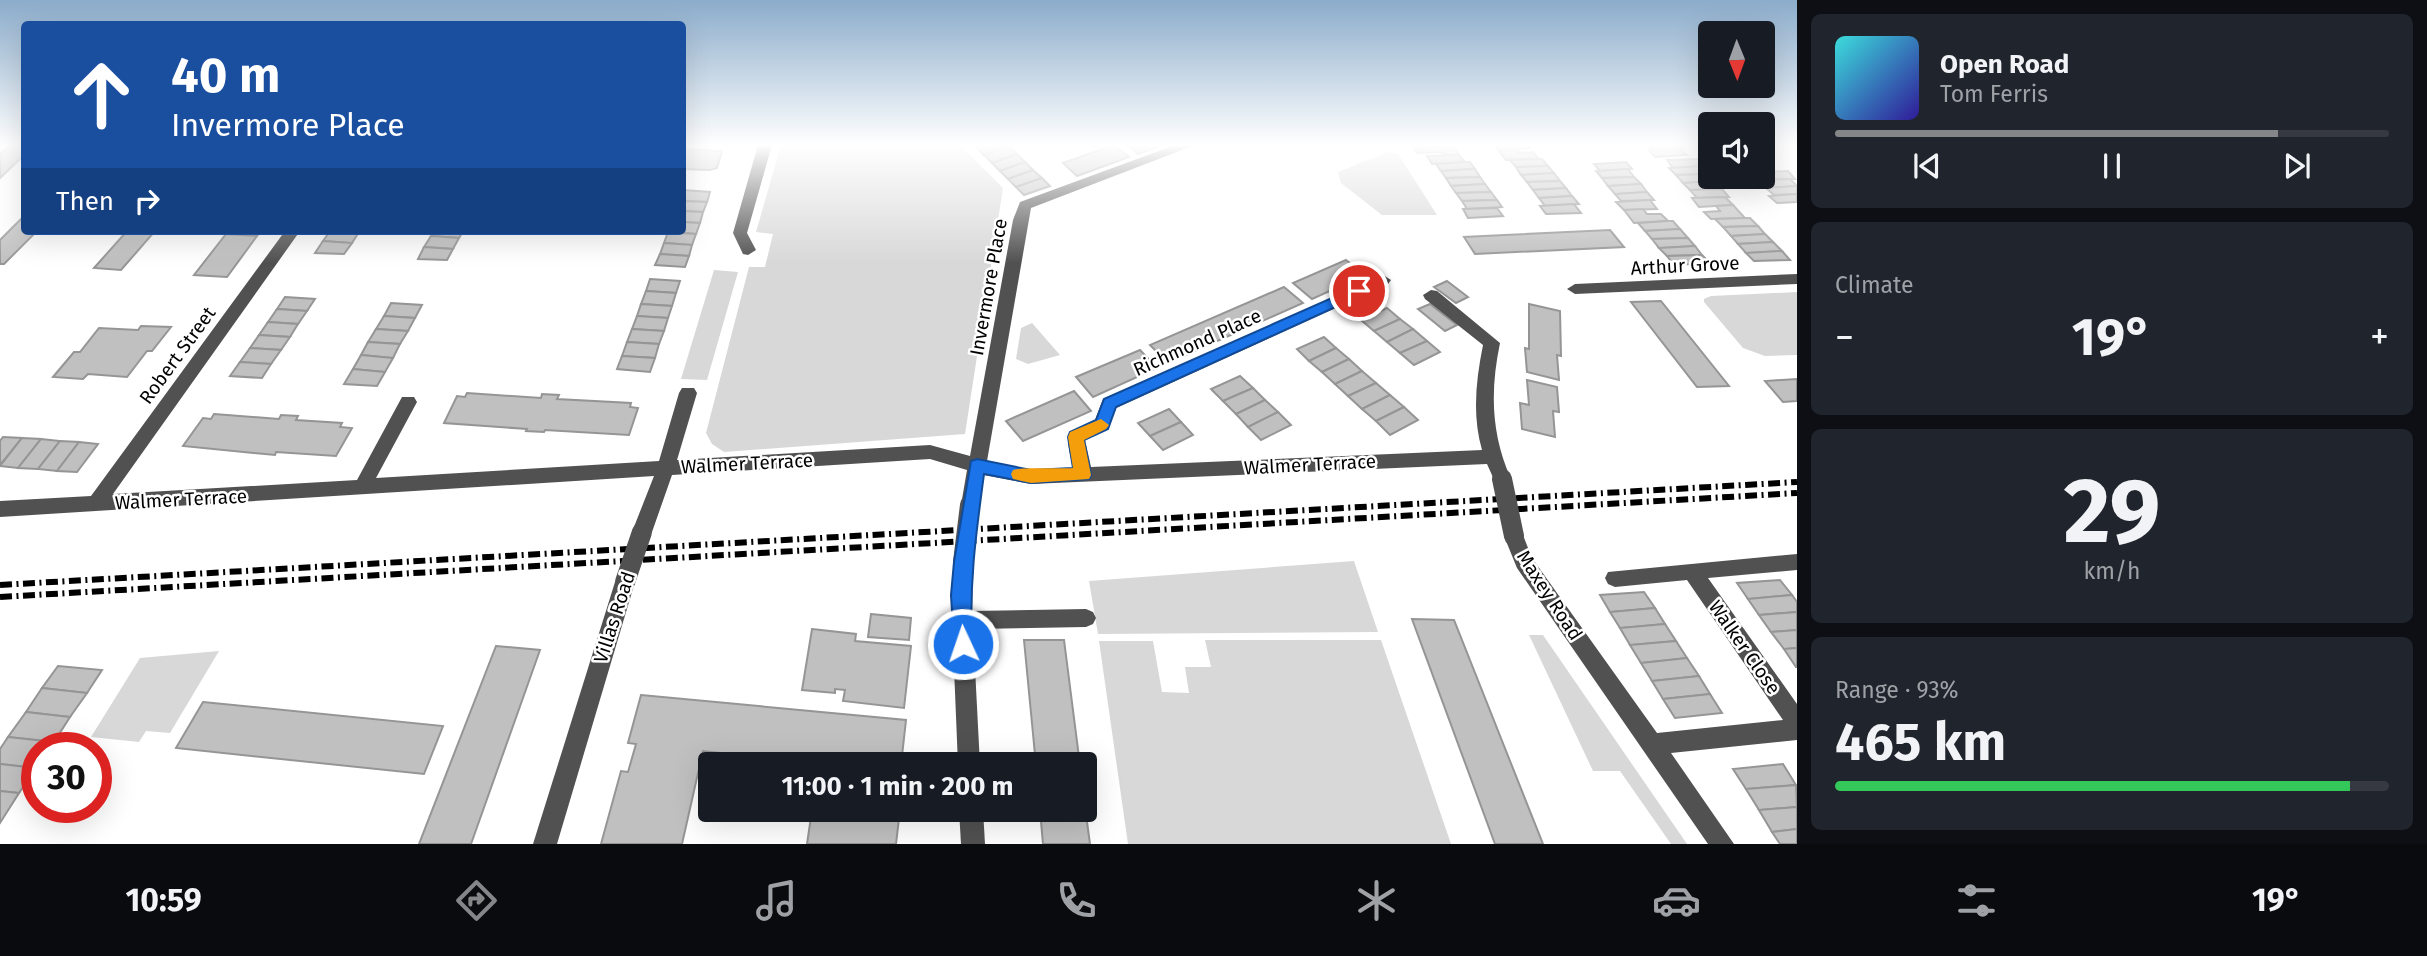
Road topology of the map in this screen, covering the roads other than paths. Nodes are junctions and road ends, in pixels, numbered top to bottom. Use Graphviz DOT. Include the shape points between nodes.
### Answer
graph roads {
  1 [pos="754,184"];
  2 [pos="1081,184"];
  3 [pos="290,235"];
  4 [pos="748,250"];
  5 [pos="1797,279"];
  6 [pos="1383,280"];
  7 [pos="1575,289"];
  8 [pos="1431,295"];
  9 [pos="688,393"];
  10 [pos="408,402"];
  11 [pos="1491,457"];
  12 [pos="977,466"];
  13 [pos="666,468"];
  14 [pos="1083,475"];
  15 [pos="362,487"];
  16 [pos="96,504"];
  17 [pos="0,509"];
  18 [pos="1797,562"];
  19 [pos="1692,571"];
  20 [pos="1615,578"];
  21 [pos="1086,618"];
  22 [pos="962,620"];
  23 [pos="1797,722"];
  24 [pos="1797,729"];
  25 [pos="1652,744"];
  26 [pos="968,752"];
  27 [pos="972,822"];
  28 [pos="545,844"];
  29 [pos="973,844"];
  30 [pos="1722,844"];
  1 -- 4 [label="street" via="740,233"];
  2 -- 12 [label="street, Invermore Place" via="1025,205"];
  3 -- 16 [label="street, Robert Street"];
  5 -- 7 [label="street, Arthur Grove"];
  6 -- 14 [label="street, Richmond Place" via="1109,404 1102,424 1076,437"];
  8 -- 11 [label="street, Maxey Road" via="1492,343 1483,402"];
  9 -- 13 [label="street, Villas Road"];
  10 -- 15 [label="street"];
  11 -- 14 [label="street, Walmer Terrace"];
  11 -- 25 [label="street, Maxey Road, bridge" via="1502,479 1524,562"];
  12 -- 13 [label="street, Walmer Terrace" via="930,452"];
  12 -- 14 [label="street, Walmer Terrace" via="1031,477"];
  12 -- 22 [label="street, Invermore Place, bridge" via="963,562"];
  13 -- 15 [label="street, Walmer Terrace"];
  13 -- 28 [label="street, Villas Road, bridge" via="625,582"];
  15 -- 16 [label="street, Walmer Terrace"];
  16 -- 17 [label="street, Walmer Terrace"];
  18 -- 19 [label="street, Walker Close"];
  19 -- 20 [label="street, Walker Close"];
  19 -- 23 [label="street, Walker Close"];
  21 -- 22 [label="street"];
  22 -- 26 [label="street, Invermore Place"];
  24 -- 25 [label="street"];
  25 -- 30 [label="street, Maxey Road"];
  27 -- 29 [label="street"];
}
